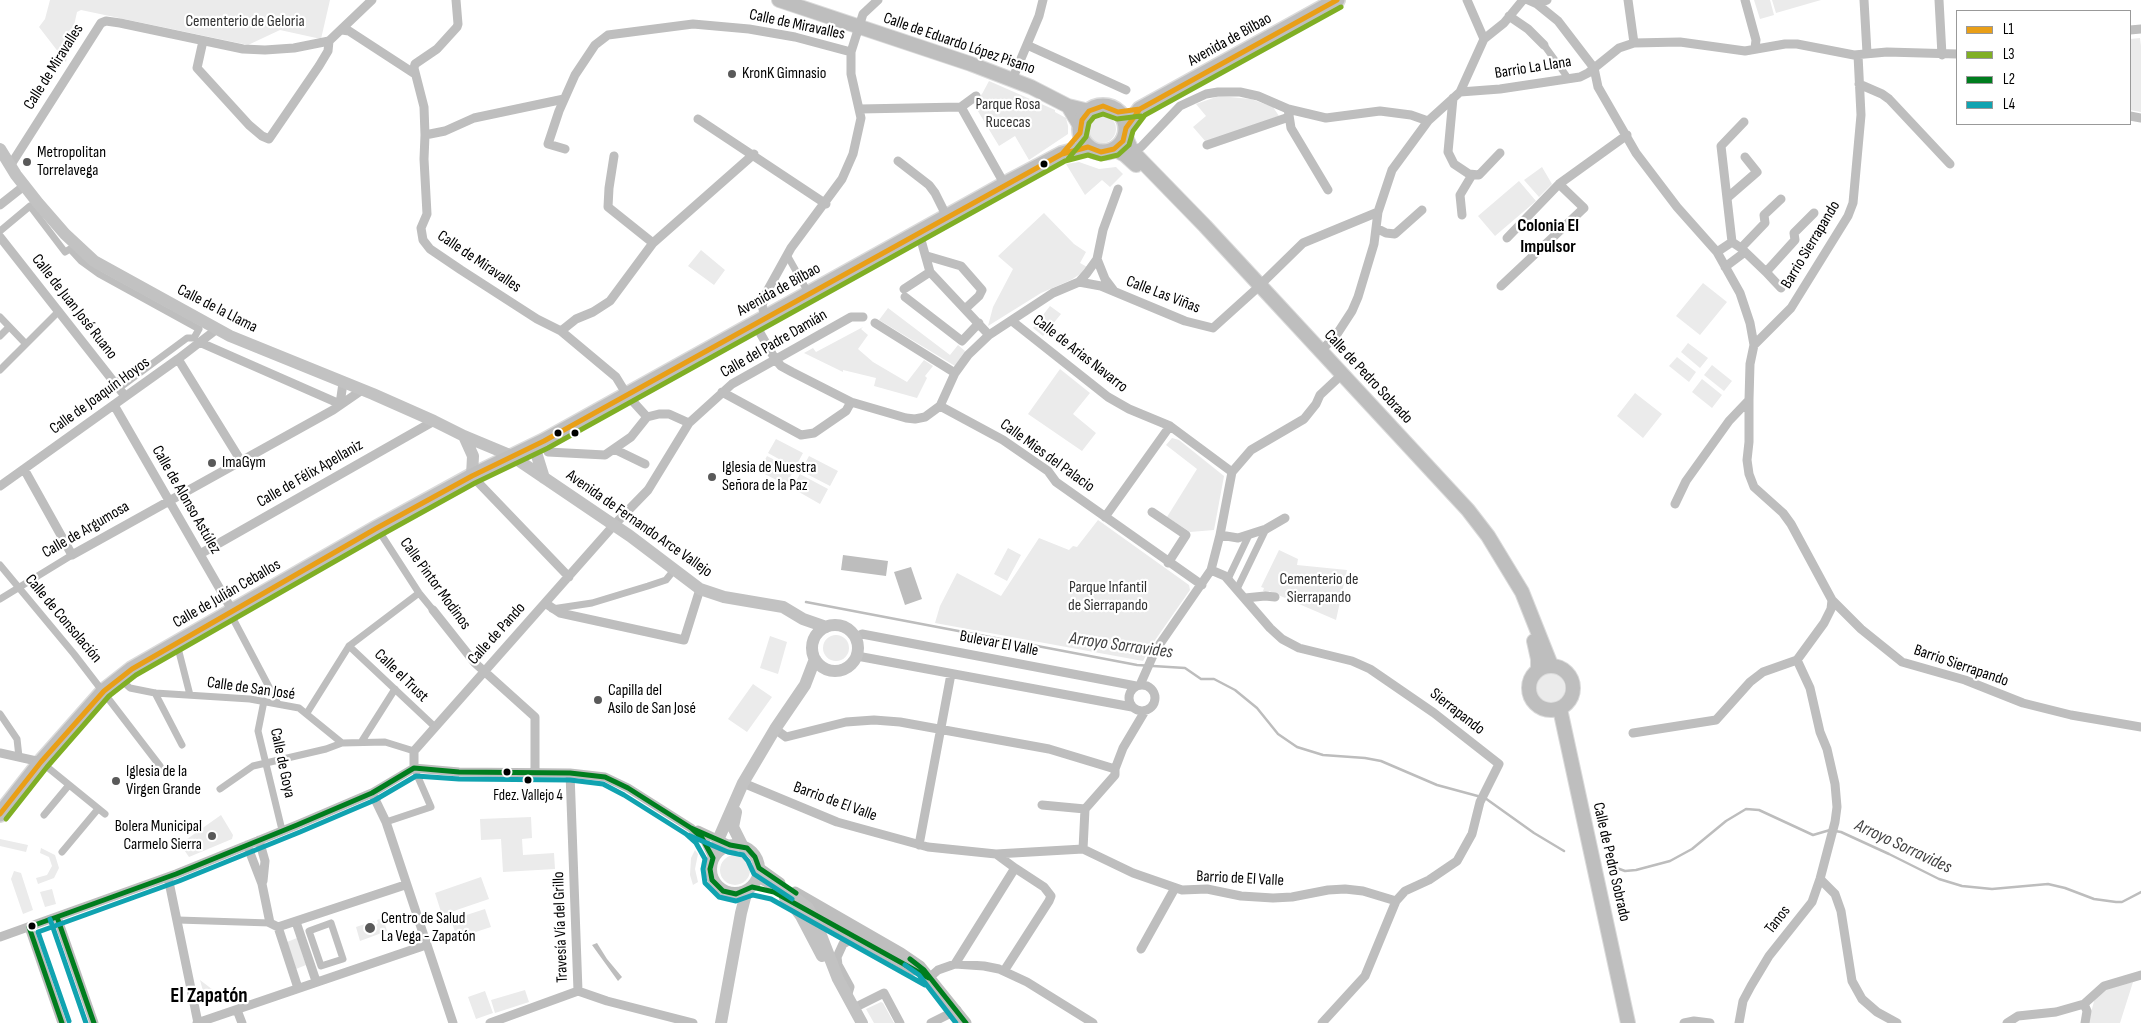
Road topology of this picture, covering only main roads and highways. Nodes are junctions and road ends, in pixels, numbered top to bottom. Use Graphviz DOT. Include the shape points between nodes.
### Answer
graph roads {
  1 [pos="779,0"];
  2 [pos="1337,0"];
  3 [pos="1068,106"];
  4 [pos="1140,110"];
  5 [pos="1089,111"];
  6 [pos="1118,112"];
  7 [pos="1080,129"];
  8 [pos="1126,131"];
  9 [pos="1088,147"];
  10 [pos="0,149"];
  11 [pos="1114,150"];
  12 [pos="1062,154"];
  13 [pos="1256,289"];
  14 [pos="464,436"];
  15 [pos="541,449"];
  16 [pos="512,456"];
  17 [pos="472,476"];
  18 [pos="544,478"];
  19 [pos="803,619"];
  20 [pos="826,627"];
  21 [pos="815,637"];
  22 [pos="815,659"];
  23 [pos="1545,667"];
  24 [pos="826,669"];
  25 [pos="805,685"];
  26 [pos="1555,710"];
  27 [pos="735,805"];
  28 [pos="0,814"];
  29 [pos="743,847"];
  30 [pos="714,856"];
  31 [pos="754,880"];
  32 [pos="729,893"];
  33 [pos="741,913"];
  34 [pos="838,978"];
  35 [pos="721,1023"];
  36 [pos="862,1023"];
  37 [pos="1621,1023"];
  38 [pos="1628,1023"];
  1 -- 3 [label="main road, Calle de Eduardo López Pisano" via="1012,80"];
  2 -- 4 [label="highway, Avenida de Bilbao"];
  3 -- 5 [label="main road, Calle de Eduardo López Pisano"];
  3 -- 7 [label="main road"];
  4 -- 6 [label="highway, Avenida de Bilbao"];
  4 -- 8 [label="highway, Avenida de Bilbao"];
  5 -- 6 [label="highway" via="1103,106"];
  5 -- 7 [label="highway"];
  6 -- 8 [label="highway" via="1125,122"];
  7 -- 9 [label="highway"];
  7 -- 12 [label="highway, Avenida de Bilbao"];
  8 -- 11 [label="highway" via="1123,141"];
  8 -- 13 [label="main road, Calle de Pedro Sobrado" via="1132,151"];
  9 -- 11 [label="highway" via="1101,152"];
  9 -- 12 [label="highway, Avenida de Bilbao"];
  10 -- 14 [label="main road, Calle de la Llama" via="24,186 65,234 94,261 217,329"];
  11 -- 13 [label="main road, Calle de Pedro Sobrado" via="1135,164"];
  12 -- 15 [label="highway, Avenida de Bilbao" via="627,395"];
  13 -- 23 [label="main road, Calle de Pedro Sobrado" via="1460,513 1493,557"];
  13 -- 23 [label="main road, Calle de Pedro Sobrado" via="1320,351 1468,510 1488,536 1522,592"];
  14 -- 16 [label="main road, Calle de la Llama"];
  14 -- 17 [label="main road" via="474,456"];
  15 -- 16 [label="highway, Avenida de Bilbao"];
  15 -- 18 [label="main road, Avenida de Fernando Arce Vallejo"];
  16 -- 17 [label="highway, Calle de Julián Ceballos"];
  16 -- 18 [label="main road, Avenida de Fernando Arce Vallejo"];
  17 -- 28 [label="highway, Calle de Julián Ceballos" via="231,611 119,678 41,762"];
  18 -- 19 [label="main road, Avenida de Fernando Arce Vallejo" via="700,589 724,598 783,607"];
  19 -- 20 [label="main road, Avenida de Fernando Arce Vallejo"];
  19 -- 21 [label="main road, Avenida de Fernando Arce Vallejo"];
  20 -- 21 [label="main road"];
  20 -- 24 [label="main road" via="840,625 846,628 856,637 858,650 854,662 844,669"];
  21 -- 22 [label="main road" via="812,644"];
  22 -- 24 [label="main road"];
  22 -- 25 [label="main road"];
  23 -- 26 [label="main road" via="1529,681 1529,695 1537,706"];
  23 -- 26 [label="main road" via="1565,671 1573,684 1571,698"];
  24 -- 25 [label="main road"];
  25 -- 27 [label="main road" via="775,729"];
  26 -- 37 [label="main road, Calle de Pedro Sobrado"];
  26 -- 38 [label="main road, Calle de Pedro Sobrado" via="1564,734"];
  27 -- 29 [label="main road" via="733,827"];
  27 -- 30 [label="main road"];
  29 -- 30 [label="main road" via="730,846"];
  29 -- 31 [label="main road" via="753,853"];
  30 -- 32 [label="main road" via="710,869 712,880"];
  31 -- 32 [label="main road" via="740,893"];
  31 -- 33 [label="main road"];
  31 -- 34 [label="main road" via="790,901 829,970"];
  31 -- 34 [label="main road" via="802,902 811,913"];
  32 -- 33 [label="main road"];
  33 -- 35 [label="main road"];
  34 -- 36 [label="main road"];
}
